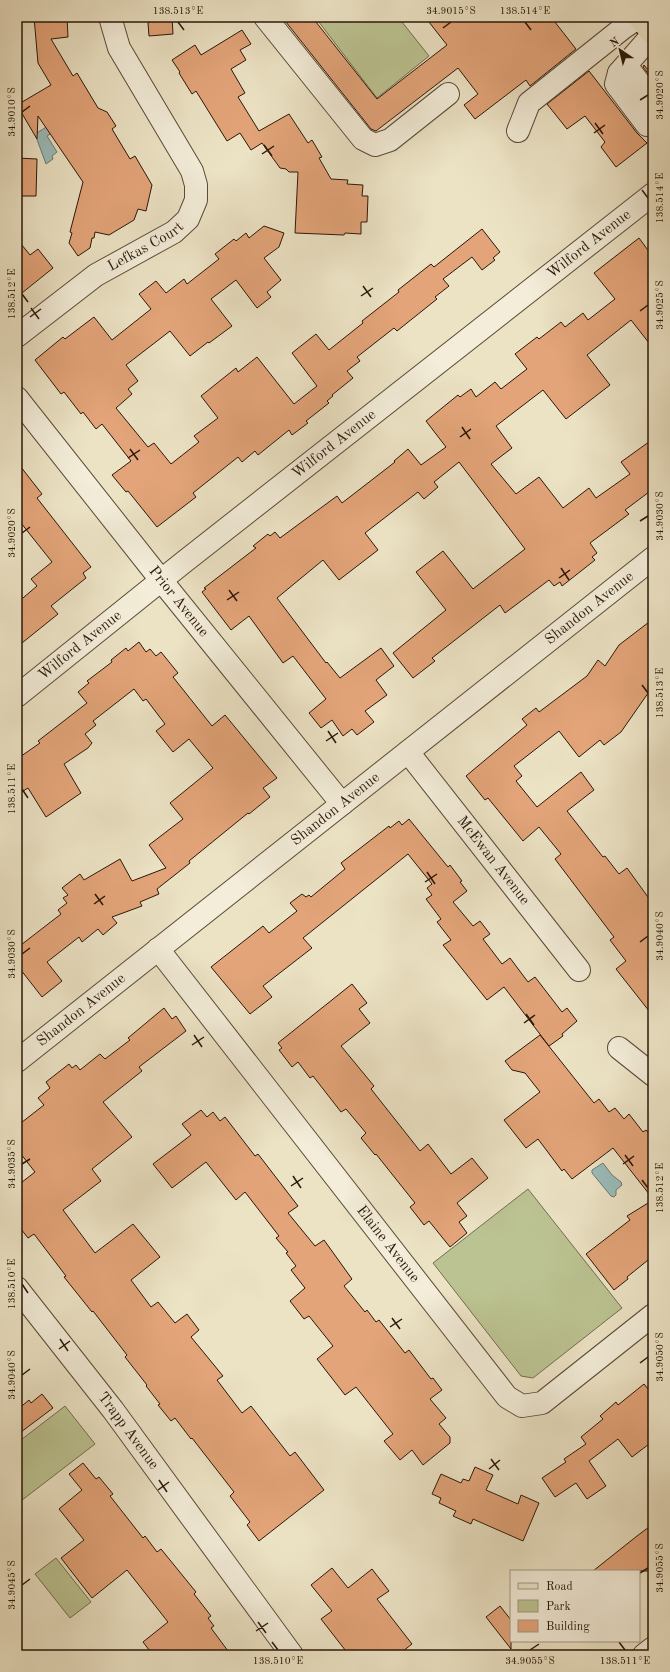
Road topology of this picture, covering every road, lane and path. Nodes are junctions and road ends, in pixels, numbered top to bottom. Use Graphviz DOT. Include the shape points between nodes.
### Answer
graph roads {
  1 [pos="110,17"];
  2 [pos="266,17"];
  3 [pos="639,17"];
  4 [pos="653,18"];
  5 [pos="653,34"];
  6 [pos="598,48"];
  7 [pos="619,73"];
  8 [pos="448,94"];
  9 [pos="653,101"];
  10 [pos="653,125"];
  11 [pos="518,131"];
  12 [pos="653,194"];
  13 [pos="17,336"];
  14 [pos="17,398"];
  15 [pos="653,558"];
  16 [pos="161,580"];
  17 [pos="17,696"];
  18 [pos="408,752"];
  19 [pos="342,804"];
  20 [pos="158,949"];
  21 [pos="579,970"];
  22 [pos="619,1048"];
  23 [pos="17,1061"];
  24 [pos="653,1075"];
  25 [pos="17,1288"];
  26 [pos="653,1315"];
  27 [pos="653,1648"];
  28 [pos="292,1655"];
  29 [pos="644,1655"];
  1 -- 13 [label="street, Lefkas Court" via="119,48 192,171 196,185 196,200 188,218 174,232 96,275"];
  2 -- 8 [label="street" via="363,139 375,145 390,140"];
  3 -- 4 [label="street"];
  3 -- 5 [label="main road"];
  3 -- 6 [label="street"];
  5 -- 7 [label="street"];
  6 -- 7 [label="street"];
  6 -- 11 [label="street" via="528,103"];
  7 -- 9 [label="street" via="631,72"];
  7 -- 10 [label="street" via="616,84 647,125"];
  12 -- 16 [label="street, Wilford Avenue"];
  14 -- 16 [label="street, Prior Avenue"];
  15 -- 18 [label="street, Shandon Avenue"];
  16 -- 17 [label="street, Wilford Avenue"];
  16 -- 19 [label="street, Prior Avenue"];
  18 -- 19 [label="street, Shandon Avenue"];
  18 -- 21 [label="street, McEwan Avenue"];
  19 -- 20 [label="street, Shandon Avenue"];
  20 -- 23 [label="street, Shandon Avenue"];
  20 -- 26 [label="street, Elaine Avenue" via="507,1397 522,1406 542,1403"];
  22 -- 24 [label="street"];
  25 -- 28 [label="street, Trapp Avenue" via="113,1410"];
  27 -- 29 [label="street"];
}
